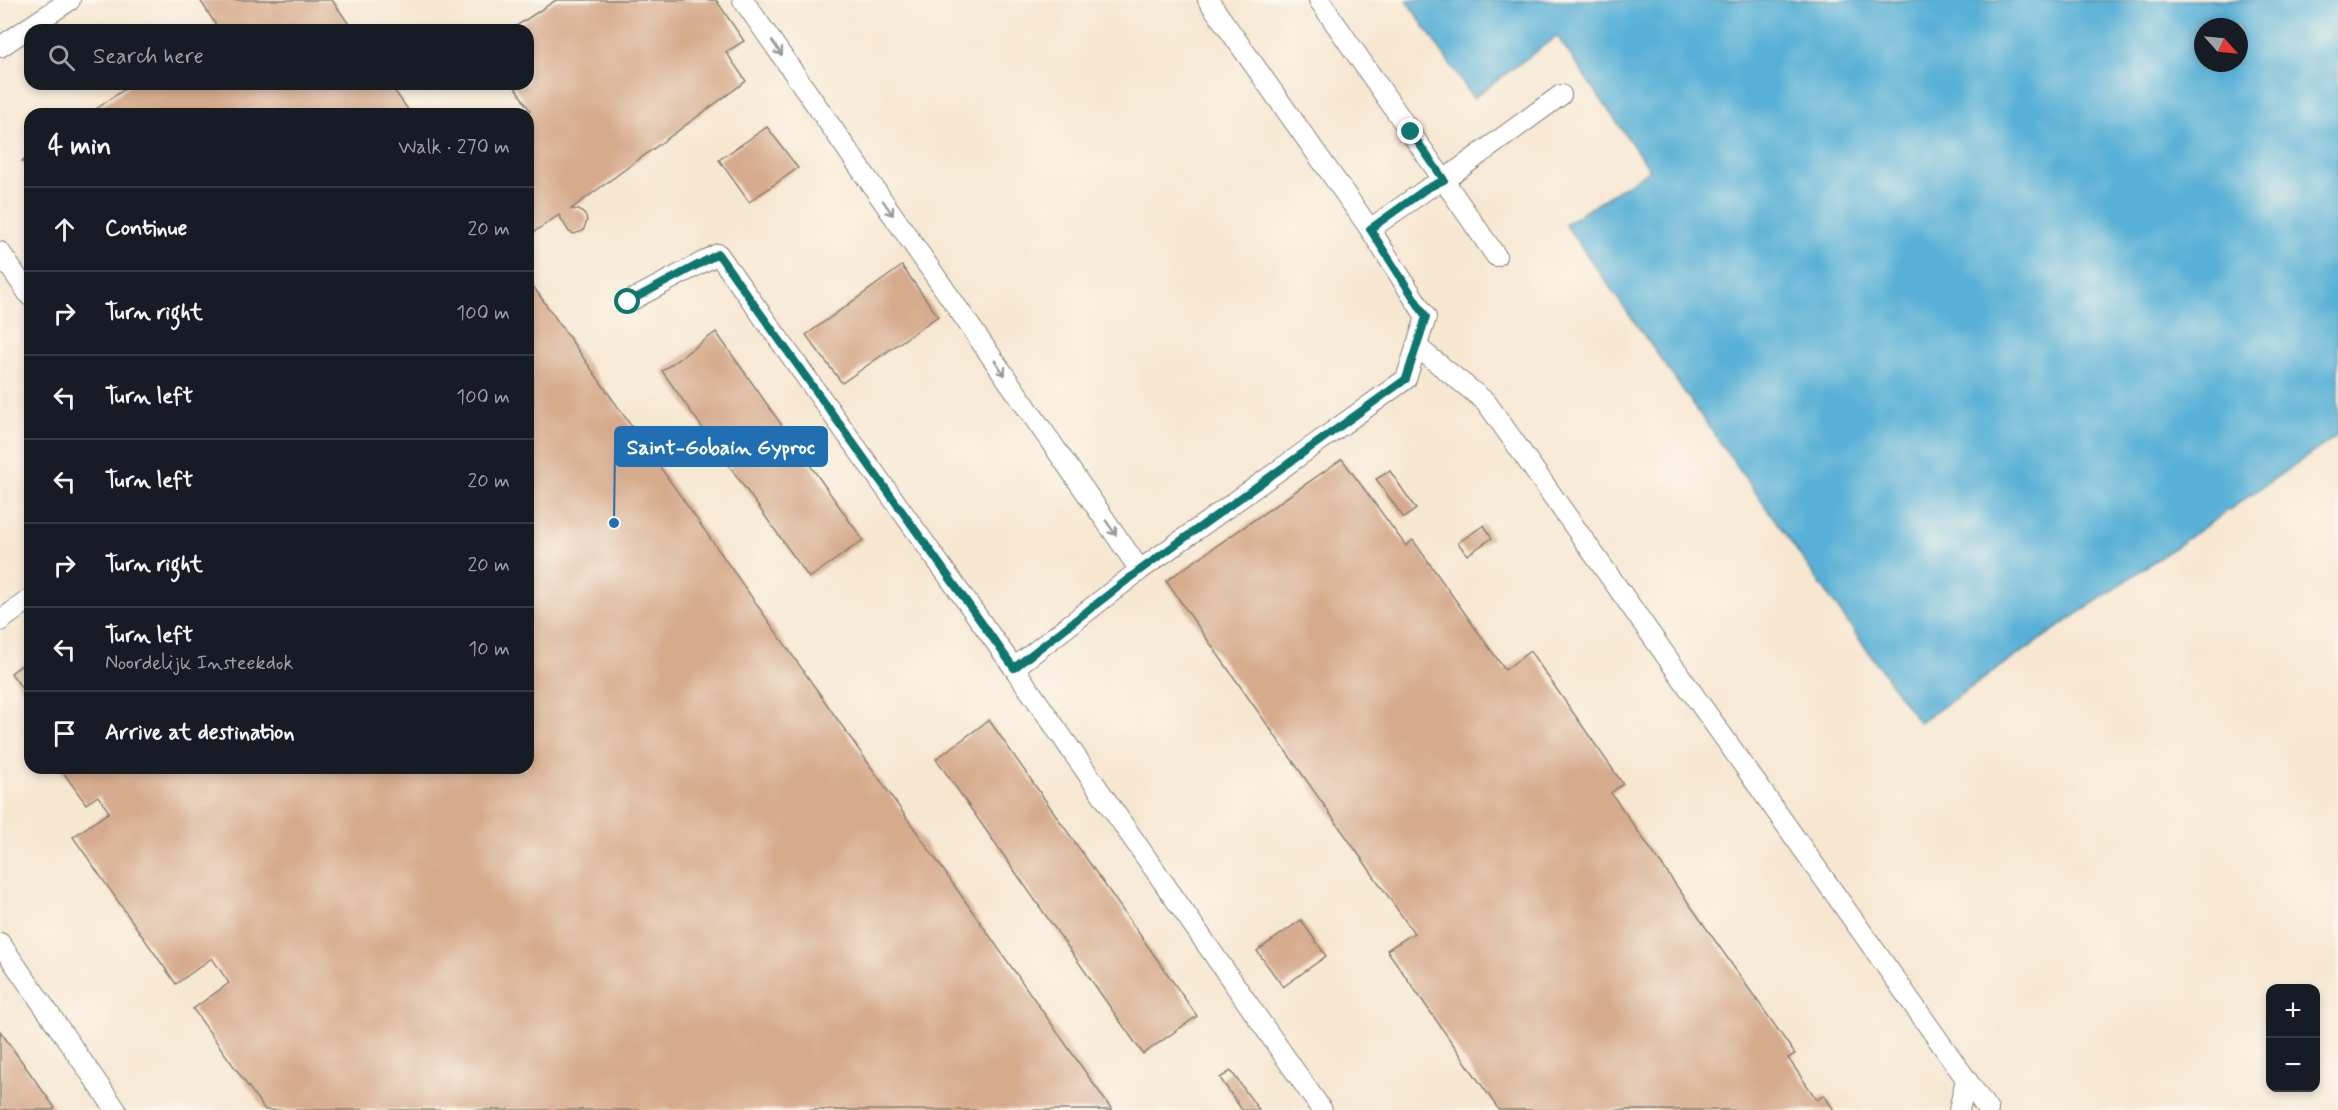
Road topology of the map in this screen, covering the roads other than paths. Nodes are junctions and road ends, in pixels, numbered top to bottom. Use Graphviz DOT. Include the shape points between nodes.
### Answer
graph roads {
  1 [pos="70,0"];
  2 [pos="743,0"];
  3 [pos="1208,0"];
  4 [pos="1319,0"];
  5 [pos="34,24"];
  6 [pos="24,31"];
  7 [pos="0,47"];
  8 [pos="1562,95"];
  9 [pos="1444,180"];
  10 [pos="1370,229"];
  11 [pos="0,252"];
  12 [pos="1496,256"];
  13 [pos="24,287"];
  14 [pos="628,302"];
  15 [pos="1416,346"];
  16 [pos="1140,570"];
  17 [pos="24,603"];
  18 [pos="0,621"];
  19 [pos="1014,668"];
  20 [pos="0,943"];
  21 [pos="1966,1079"];
  22 [pos="116,1110"];
  23 [pos="1322,1110"];
  24 [pos="1959,1110"];
  25 [pos="1988,1110"];
  1 -- 5 [label="lane"];
  2 -- 16 [label="lane, one-way"];
  3 -- 10 [label="lane"];
  4 -- 9 [label="lane"];
  6 -- 7 [label="lane"];
  8 -- 9 [label="lane"];
  9 -- 10 [label="lane"];
  9 -- 12 [label="lane"];
  10 -- 15 [label="lane" via="1426,317"];
  11 -- 13 [label="lane"];
  14 -- 19 [label="lane" via="718,254"];
  15 -- 16 [label="lane" via="1406,379"];
  15 -- 21 [label="lane" via="1486,402"];
  16 -- 19 [label="lane"];
  17 -- 18 [label="lane"];
  19 -- 23 [label="lane"];
  20 -- 22 [label="lane"];
  21 -- 24 [label="lane"];
  21 -- 25 [label="lane"];
}
